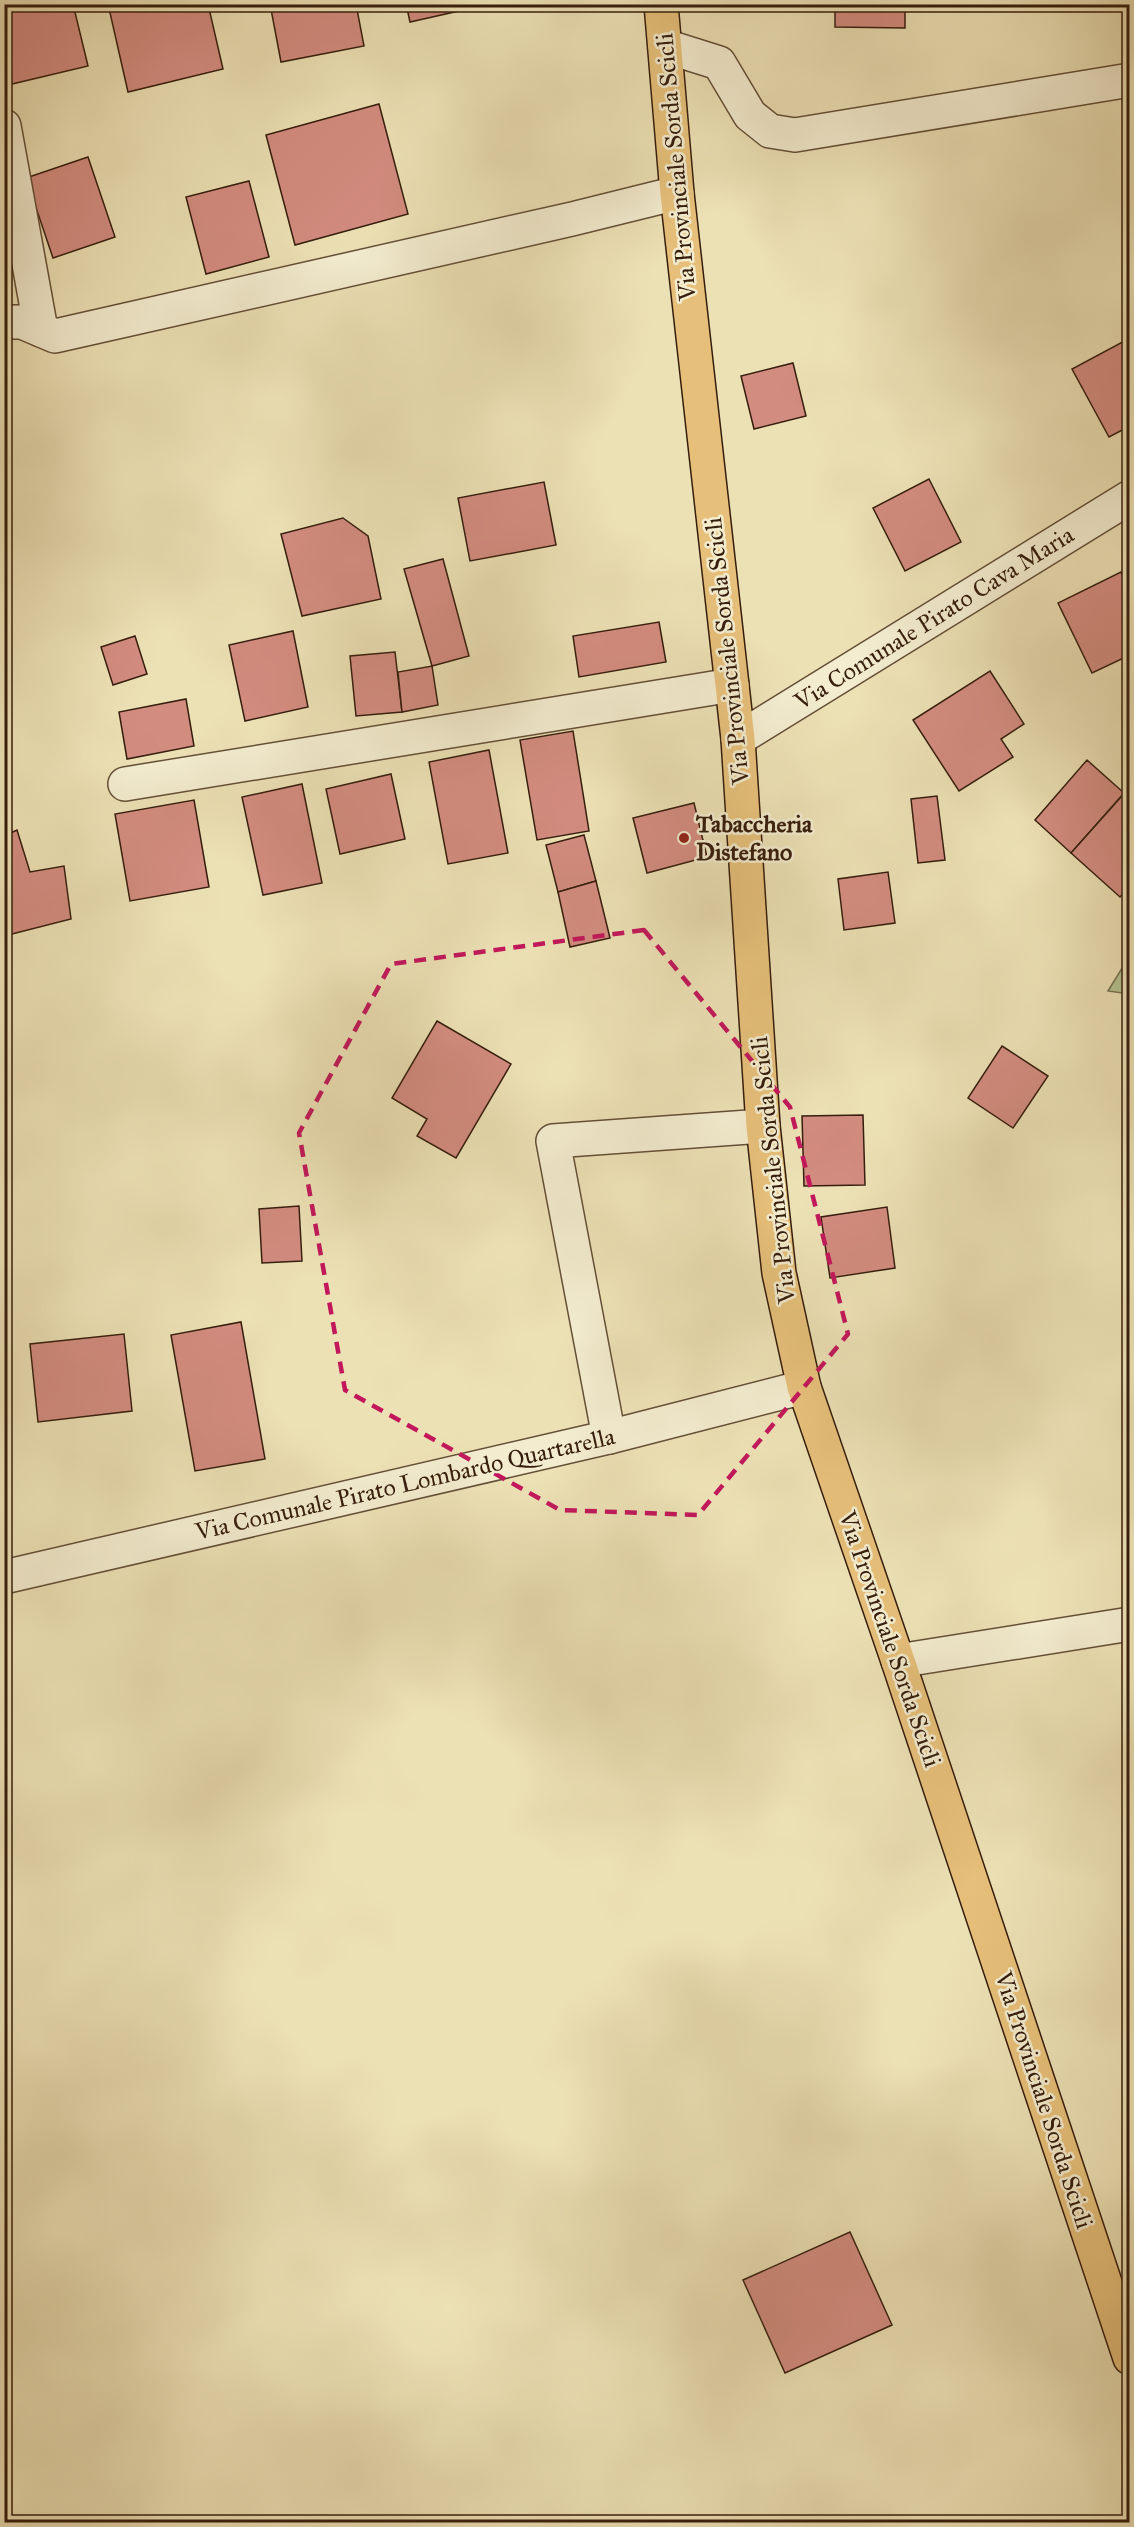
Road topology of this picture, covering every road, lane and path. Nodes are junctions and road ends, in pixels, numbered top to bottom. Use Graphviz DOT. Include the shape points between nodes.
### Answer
graph roads {
  1 [pos="661,4"];
  2 [pos="665,46"];
  3 [pos="1130,80"];
  4 [pos="4,126"];
  5 [pos="676,194"];
  6 [pos="4,322"];
  7 [pos="41,330"];
  8 [pos="1130,497"];
  9 [pos="732,685"];
  10 [pos="738,739"];
  11 [pos="125,784"];
  12 [pos="763,1126"];
  13 [pos="804,1387"];
  14 [pos="609,1437"];
  15 [pos="4,1577"];
  16 [pos="1130,1624"];
  17 [pos="898,1661"];
  18 [pos="1130,2358"];
  1 -- 2 [label="main road, Via Provinciale Sorda Scicli"];
  2 -- 3 [label="street" via="719,63 750,115 770,131 795,135"];
  2 -- 5 [label="main road, Via Provinciale Sorda Scicli"];
  4 -- 7 [label="street"];
  5 -- 7 [label="street" via="55,336"];
  5 -- 9 [label="main road, Via Provinciale Sorda Scicli"];
  6 -- 7 [label="street" via="22,322"];
  8 -- 10 [label="street, Via Comunale Pirato Cava Maria"];
  9 -- 10 [label="main road, Via Provinciale Sorda Scicli"];
  9 -- 11 [label="street"];
  10 -- 12 [label="main road, Via Provinciale Sorda Scicli"];
  12 -- 13 [label="main road, Via Provinciale Sorda Scicli" via="779,1273"];
  12 -- 14 [label="street" via="553,1141"];
  13 -- 14 [label="street, Via Comunale Pirato Lombardo Quartarella"];
  13 -- 17 [label="main road, Via Provinciale Sorda Scicli"];
  14 -- 15 [label="street, Via Comunale Pirato Lombardo Quartarella"];
  16 -- 17 [label="street"];
  17 -- 18 [label="main road, Via Provinciale Sorda Scicli"];
}
